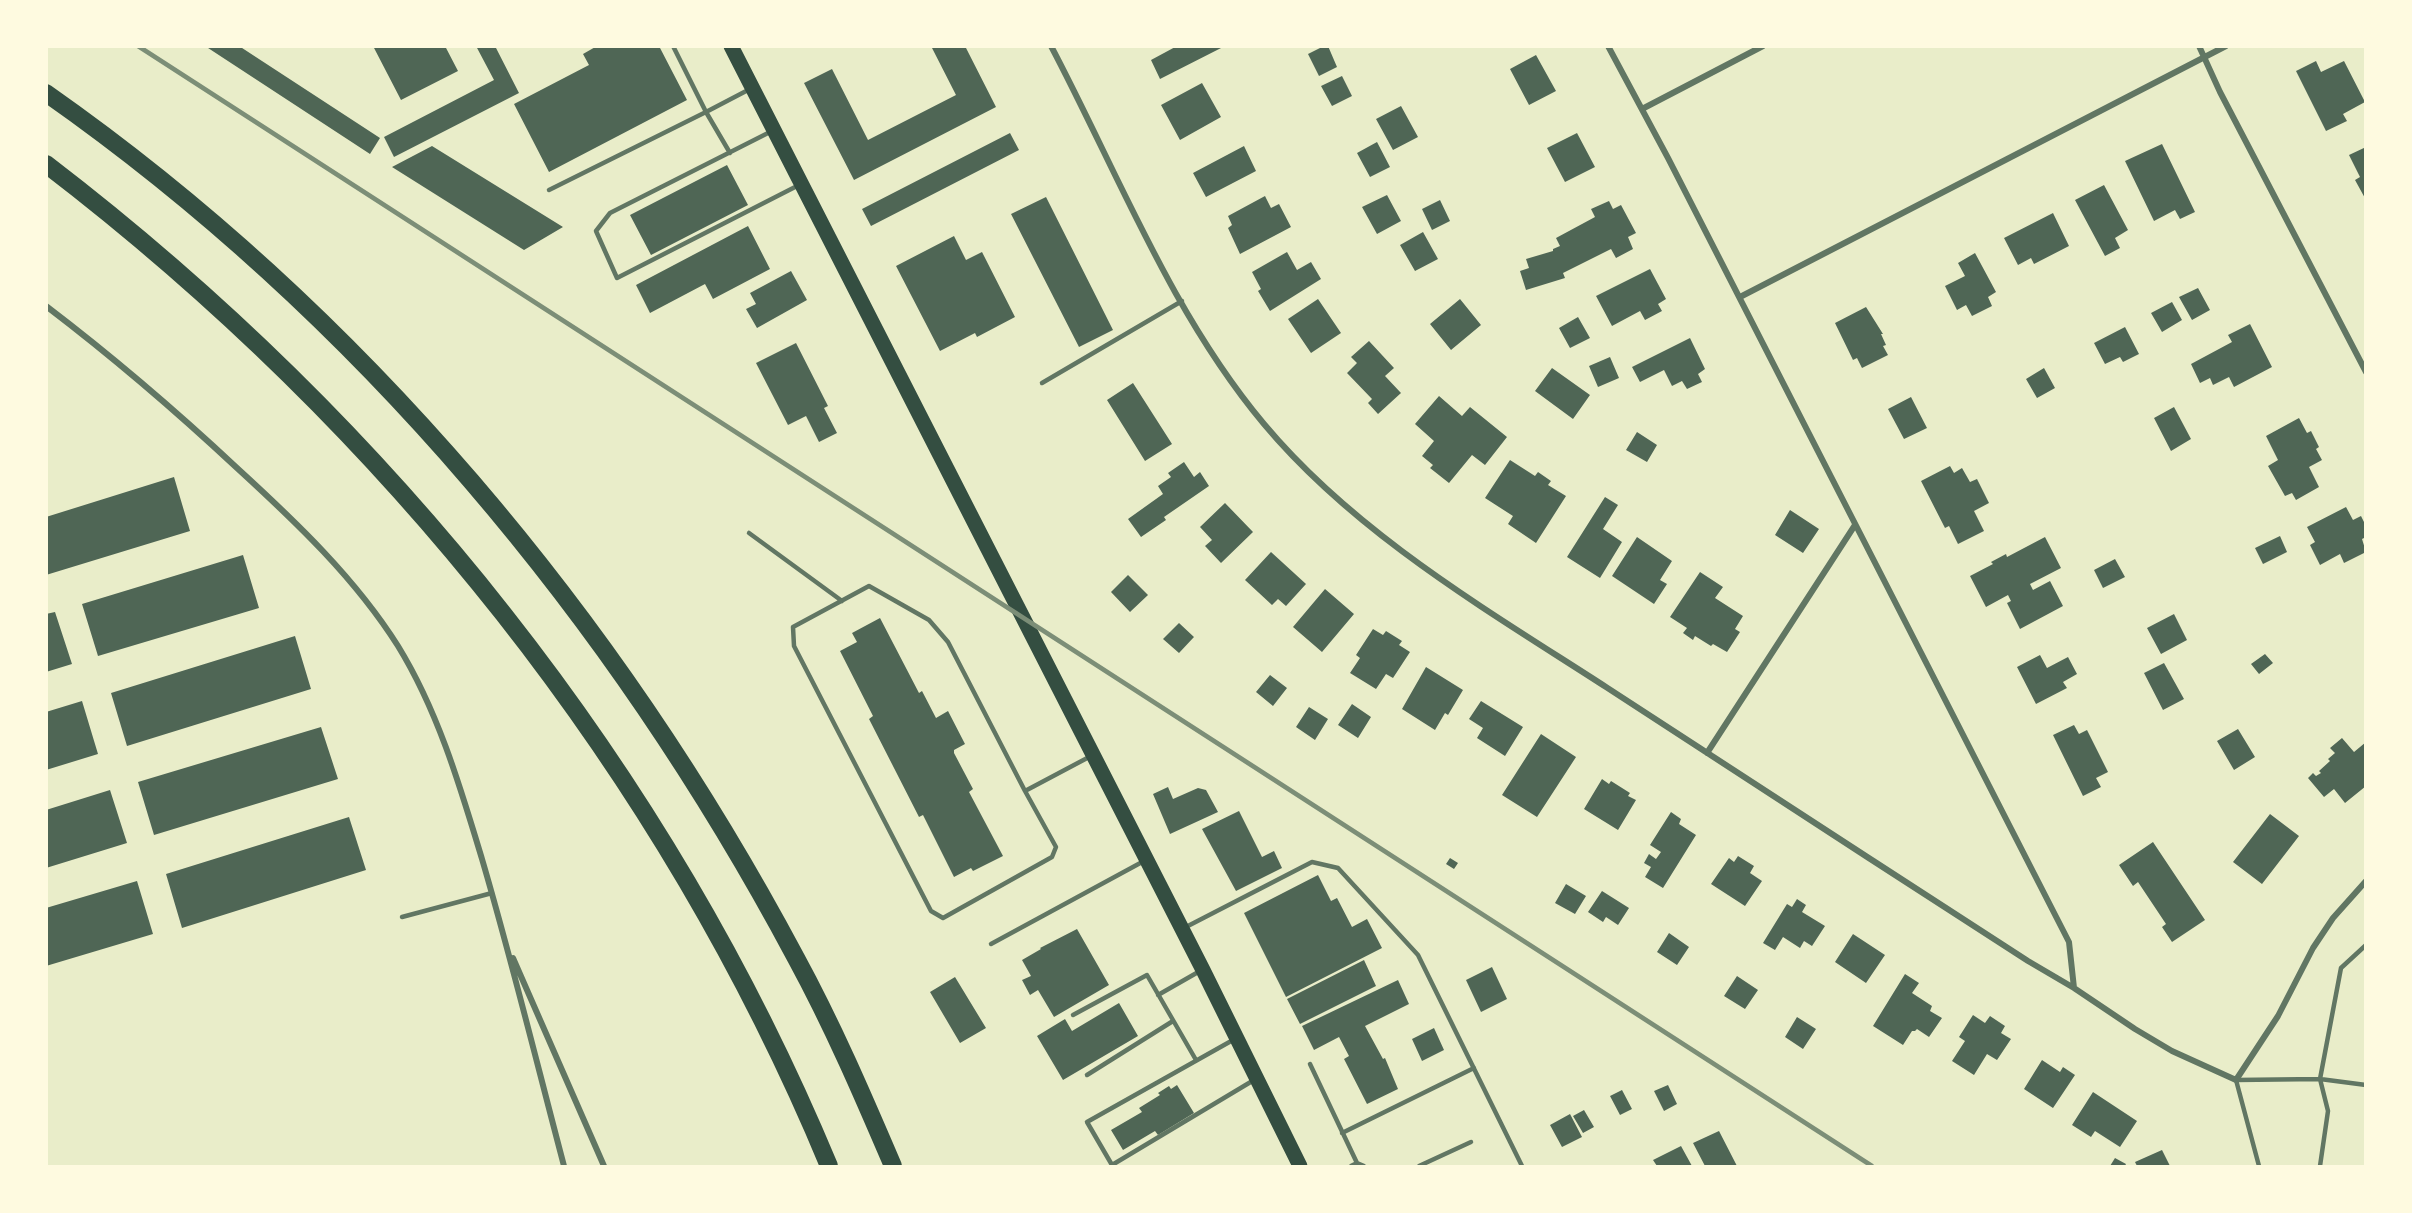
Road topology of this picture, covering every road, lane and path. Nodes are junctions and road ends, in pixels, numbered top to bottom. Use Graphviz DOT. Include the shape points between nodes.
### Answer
graph roads {
  1 [pos="673,46"];
  2 [pos="731,46"];
  3 [pos="1051,46"];
  4 [pos="1608,46"];
  5 [pos="1763,46"];
  6 [pos="2199,46"];
  7 [pos="2226,46"];
  8 [pos="2204,57"];
  9 [pos="753,88"];
  10 [pos="46,93"];
  11 [pos="1642,109"];
  12 [pos="706,112"];
  13 [pos="774,130"];
  14 [pos="730,153"];
  15 [pos="46,164"];
  16 [pos="801,183"];
  17 [pos="549,190"];
  18 [pos="1740,297"];
  19 [pos="1182,301"];
  20 [pos="46,306"];
  21 [pos="2366,372"];
  22 [pos="1042,383"];
  23 [pos="1855,525"];
  24 [pos="748,533"];
  25 [pos="842,601"];
  26 [pos="1707,753"];
  27 [pos="1093,755"];
  28 [pos="1025,791"];
  29 [pos="1147,860"];
  30 [pos="2366,881"];
  31 [pos="492,893"];
  32 [pos="402,917"];
  33 [pos="1182,929"];
  34 [pos="506,941"];
  35 [pos="991,944"];
  36 [pos="2366,945"];
  37 [pos="1203,970"];
  38 [pos="2074,988"];
  39 [pos="1158,995"];
  40 [pos="1073,1015"];
  41 [pos="1173,1021"];
  42 [pos="1235,1038"];
  43 [pos="1196,1060"];
  44 [pos="1310,1064"];
  45 [pos="1474,1068"];
  46 [pos="1086,1075"];
  47 [pos="1256,1079"];
  48 [pos="2320,1079"];
  49 [pos="2236,1080"];
  50 [pos="2366,1085"];
  51 [pos="1342,1133"];
  52 [pos="1471,1142"];
  53 [pos="1357,1164"];
  54 [pos="564,1167"];
  55 [pos="604,1167"];
  56 [pos="829,1167"];
  57 [pos="893,1167"];
  58 [pos="1300,1167"];
  59 [pos="1351,1167"];
  60 [pos="1364,1167"];
  61 [pos="1419,1167"];
  62 [pos="1522,1167"];
  63 [pos="2259,1167"];
  64 [pos="2320,1167"];
  1 -- 12 [label="lane"];
  2 -- 9 [label="main road"];
  3 -- 19 [label="street"];
  4 -- 11 [label="street"];
  5 -- 11 [label="street"];
  6 -- 8 [label="street"];
  7 -- 8 [label="street"];
  8 -- 18 [label="street"];
  8 -- 21 [label="street"];
  9 -- 12 [label="lane"];
  9 -- 13 [label="main road"];
  10 -- 57 [label="highway" via="162,179 262,264 385,386 524,544 669,744 735,850 797,959 854,1075"];
  11 -- 18 [label="street"];
  12 -- 14 [label="lane"];
  12 -- 17 [label="lane"];
  13 -- 14 [label="lane"];
  13 -- 16 [label="main road"];
  14 -- 16 [label="lane" via="610,213 596,231 617,278"];
  15 -- 56 [label="highway" via="207,296 307,391 410,501 520,633 611,762 695,896 757,1010"];
  16 -- 27 [label="main road"];
  18 -- 23 [label="street"];
  19 -- 22 [label="lane"];
  19 -- 26 [label="street" via="1212,353 1261,420 1289,453 1345,506 1476,603"];
  20 -- 31 [label="street" via="111,355 255,484 321,548 370,606 398,647 437,723"];
  23 -- 26 [label="street"];
  23 -- 38 [label="street" via="2069,942"];
  24 -- 25 [label="lane"];
  25 -- 28 [label="lane" via="869,586 929,620 948,642"];
  25 -- 28 [label="lane" via="793,627 794,646 931,911 943,918 1052,857 1056,847"];
  26 -- 38 [label="street"];
  27 -- 28 [label="lane"];
  27 -- 29 [label="main road"];
  29 -- 33 [label="main road"];
  29 -- 35 [label="lane"];
  30 -- 49 [label="street" via="2318,940 2278,1016"];
  31 -- 32 [label="lane"];
  31 -- 34 [label="street"];
  33 -- 37 [label="main road"];
  33 -- 45 [label="lane" via="1312,862 1338,868 1418,954"];
  34 -- 54 [label="street"];
  34 -- 55 [label="street"];
  36 -- 48 [label="lane" via="2341,968"];
  37 -- 39 [label="lane"];
  37 -- 42 [label="main road"];
  38 -- 49 [label="street" via="2172,1051"];
  39 -- 40 [label="lane" via="1147,975"];
  39 -- 41 [label="lane"];
  41 -- 43 [label="lane"];
  41 -- 46 [label="lane"];
  42 -- 43 [label="lane"];
  42 -- 47 [label="main road"];
  43 -- 47 [label="lane" via="1088,1122 1113,1165"];
  44 -- 51 [label="lane"];
  45 -- 51 [label="lane"];
  45 -- 62 [label="lane"];
  47 -- 58 [label="main road"];
  48 -- 49 [label="lane"];
  48 -- 50 [label="lane"];
  48 -- 64 [label="lane" via="2328,1111"];
  49 -- 63 [label="lane"];
  51 -- 53 [label="lane"];
  52 -- 61 [label="lane"];
  53 -- 59 [label="lane"];
  53 -- 60 [label="lane"];
}
